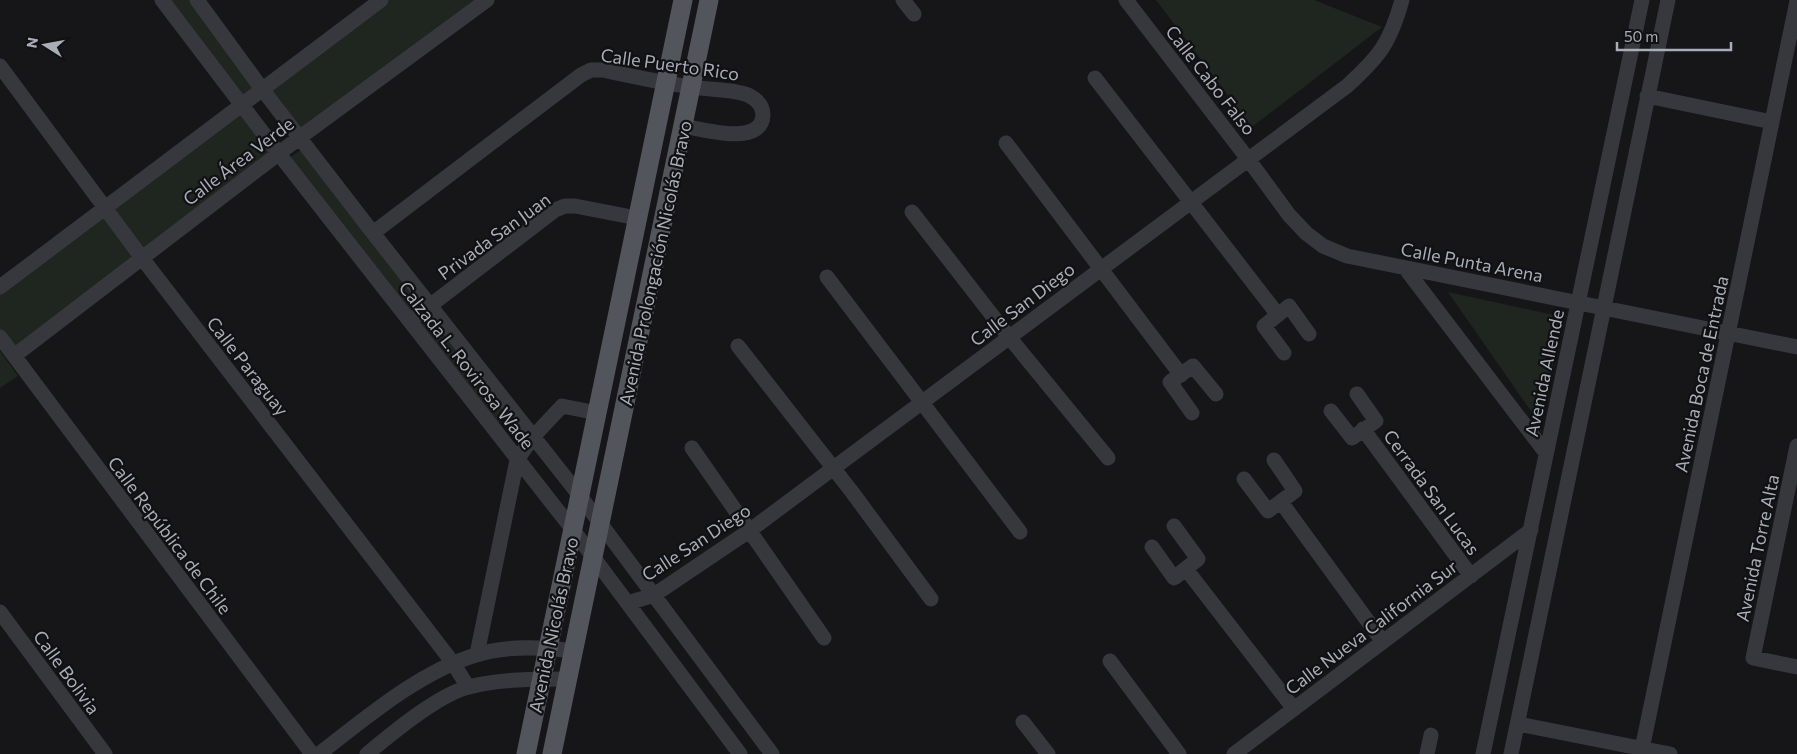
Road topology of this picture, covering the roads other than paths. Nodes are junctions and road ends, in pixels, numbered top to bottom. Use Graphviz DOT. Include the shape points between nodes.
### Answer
graph roads {
  1 [pos="162,0"];
  2 [pos="197,0"];
  3 [pos="381,0"];
  4 [pos="487,0"];
  5 [pos="682,0"];
  6 [pos="709,0"];
  7 [pos="903,0"];
  8 [pos="1126,0"];
  9 [pos="1402,0"];
  10 [pos="1642,0"];
  11 [pos="1668,0"];
  12 [pos="1797,1"];
  13 [pos="914,14"];
  14 [pos="1794,30"];
  15 [pos="0,66"];
  16 [pos="1095,78"];
  17 [pos="666,82"];
  18 [pos="691,87"];
  19 [pos="262,89"];
  20 [pos="1647,96"];
  21 [pos="242,105"];
  22 [pos="1772,122"];
  23 [pos="683,126"];
  24 [pos="300,138"];
  25 [pos="1006,143"];
  26 [pos="279,154"];
  27 [pos="1248,159"];
  28 [pos="1190,202"];
  29 [pos="105,208"];
  30 [pos="912,212"];
  31 [pos="637,218"];
  32 [pos="373,233"];
  33 [pos="142,258"];
  34 [pos="1405,268"];
  35 [pos="1101,269"];
  36 [pos="827,277"];
  37 [pos="0,287"];
  38 [pos="1578,302"];
  39 [pos="430,306"];
  40 [pos="1603,308"];
  41 [pos="1278,315"];
  42 [pos="410,321"];
  43 [pos="1728,332"];
  44 [pos="1309,334"];
  45 [pos="0,337"];
  46 [pos="1009,337"];
  47 [pos="738,346"];
  48 [pos="1797,346"];
  49 [pos="1284,353"];
  50 [pos="14,356"];
  51 [pos="1181,374"];
  52 [pos="1216,394"];
  53 [pos="1357,394"];
  54 [pos="922,402"];
  55 [pos="1331,412"];
  56 [pos="597,413"];
  57 [pos="1192,413"];
  58 [pos="1363,429"];
  59 [pos="533,437"];
  60 [pos="1797,446"];
  61 [pos="692,448"];
  62 [pos="1546,453"];
  63 [pos="1108,458"];
  64 [pos="517,460"];
  65 [pos="1274,460"];
  66 [pos="833,468"];
  67 [pos="1244,479"];
  68 [pos="580,496"];
  69 [pos="1280,502"];
  70 [pos="601,526"];
  71 [pos="1174,526"];
  72 [pos="572,530"];
  73 [pos="1530,530"];
  74 [pos="749,531"];
  75 [pos="1020,532"];
  76 [pos="1152,547"];
  77 [pos="594,560"];
  78 [pos="1186,569"];
  79 [pos="1471,576"];
  80 [pos="654,595"];
  81 [pos="931,600"];
  82 [pos="628,603"];
  83 [pos="0,612"];
  84 [pos="824,638"];
  85 [pos="1383,642"];
  86 [pos="548,648"];
  87 [pos="574,651"];
  88 [pos="477,654"];
  89 [pos="1110,661"];
  90 [pos="453,663"];
  91 [pos="1797,667"];
  92 [pos="542,679"];
  93 [pos="568,679"];
  94 [pos="468,687"];
  95 [pos="1294,709"];
  96 [pos="1023,722"];
  97 [pos="1518,724"];
  98 [pos="1431,735"];
  99 [pos="1641,751"];
  100 [pos="105,754"];
  101 [pos="312,754"];
  102 [pos="319,754"];
  103 [pos="367,754"];
  104 [pos="526,754"];
  105 [pos="552,754"];
  106 [pos="740,754"];
  107 [pos="772,754"];
  108 [pos="1048,754"];
  109 [pos="1179,754"];
  110 [pos="1234,754"];
  111 [pos="1427,754"];
  112 [pos="1483,754"];
  113 [pos="1511,754"];
  114 [pos="1670,754"];
  1 -- 21 [label="street, Calzada L. Rovirosa Wade"];
  2 -- 19 [label="street, Calzada L. Rovirosa Wade"];
  3 -- 19 [label="street"];
  4 -- 24 [label="street, Calle Área Verde"];
  5 -- 17 [label="main road, Avenida Prolongación Nicolás Bravo"];
  6 -- 18 [label="main road, Avenida Prolongación Nicolás Bravo"];
  7 -- 13 [label="street"];
  8 -- 27 [label="street, Calle Cabo Falso"];
  9 -- 27 [label="street, Calle San Diego" via="1395,26 1372,64"];
  10 -- 38 [label="street, Avenida Allende"];
  11 -- 20 [label="street"];
  12 -- 14 [label="street, Avenida Boca de Entrada"];
  14 -- 22 [label="street, Avenida Boca de Entrada"];
  15 -- 29 [label="street, Calle Paraguay"];
  16 -- 28 [label="street"];
  17 -- 18 [label="street, Calle Puerto Rico"];
  17 -- 31 [label="main road, Avenida Prolongación Nicolás Bravo"];
  17 -- 32 [label="street, Calle Puerto Rico" via="602,70 591,70 581,75"];
  18 -- 23 [label="main road, Avenida Prolongación Nicolás Bravo"];
  18 -- 23 [label="street, Calle Puerto Rico" via="752,97 760,103 762,122 748,133 735,135"];
  19 -- 21 [label="street"];
  19 -- 24 [label="street, Calzada L. Rovirosa Wade"];
  20 -- 22 [label="street"];
  20 -- 40 [label="street"];
  21 -- 26 [label="street, Calzada L. Rovirosa Wade"];
  21 -- 29 [label="street"];
  22 -- 43 [label="street, Avenida Boca de Entrada"];
  23 -- 70 [label="main road, Avenida Prolongación Nicolás Bravo"];
  24 -- 26 [label="street, Calle Área Verde"];
  24 -- 32 [label="street, Calzada L. Rovirosa Wade"];
  25 -- 35 [label="street"];
  26 -- 33 [label="street, Calle Área Verde"];
  26 -- 42 [label="street, Calzada L. Rovirosa Wade"];
  27 -- 28 [label="street, Calle San Diego"];
  27 -- 34 [label="street, Calle Punta Arena" via="1289,215 1323,246 1347,256"];
  28 -- 35 [label="street, Calle San Diego"];
  28 -- 41 [label="street"];
  29 -- 33 [label="street, Calle Paraguay"];
  29 -- 37 [label="street"];
  30 -- 46 [label="street"];
  31 -- 39 [label="street, Privada San Juan" via="575,206 555,210"];
  31 -- 56 [label="main road, Avenida Prolongación Nicolás Bravo"];
  32 -- 39 [label="street, Calzada L. Rovirosa Wade"];
  33 -- 50 [label="street, Calle Área Verde"];
  33 -- 90 [label="street, Calle Paraguay"];
  34 -- 38 [label="street, Calle Punta Arena"];
  34 -- 62 [label="street"];
  35 -- 46 [label="street, Calle San Diego"];
  35 -- 51 [label="street"];
  36 -- 54 [label="street"];
  38 -- 40 [label="street, Calle Punta Arena"];
  38 -- 62 [label="street, Avenida Allende"];
  39 -- 42 [label="street, Privada San Juan"];
  39 -- 59 [label="street, Calzada L. Rovirosa Wade"];
  40 -- 43 [label="street, Calle Punta Arena"];
  40 -- 97 [label="street"];
  41 -- 44 [label="street" via="1289,306"];
  41 -- 49 [label="street" via="1264,326"];
  42 -- 64 [label="street, Calzada L. Rovirosa Wade"];
  43 -- 48 [label="street, Calle Punta Arena"];
  43 -- 99 [label="street, Avenida Boca de Entrada"];
  45 -- 50 [label="street, Calle República de Chile"];
  46 -- 54 [label="street, Calle San Diego"];
  46 -- 63 [label="street"];
  47 -- 66 [label="street"];
  50 -- 101 [label="street, Calle República de Chile"];
  51 -- 52 [label="street"];
  51 -- 57 [label="street"];
  53 -- 58 [label="street" via="1376,420"];
  54 -- 66 [label="street, Calle San Diego"];
  54 -- 75 [label="street"];
  55 -- 58 [label="street" via="1352,438"];
  56 -- 59 [label="street" via="562,406"];
  56 -- 68 [label="main road, Avenida Prolongación Nicolás Bravo"];
  58 -- 79 [label="street, Cerrada San Lucas"];
  59 -- 64 [label="street"];
  59 -- 68 [label="street, Calzada L. Rovirosa Wade"];
  60 -- 91 [label="street, Avenida Torre Alta" via="1753,658"];
  61 -- 74 [label="street"];
  62 -- 73 [label="street, Avenida Allende"];
  64 -- 72 [label="street, Calzada L. Rovirosa Wade"];
  64 -- 88 [label="street"];
  65 -- 69 [label="street" via="1295,491"];
  66 -- 74 [label="street, Calle San Diego"];
  66 -- 81 [label="street"];
  67 -- 69 [label="street" via="1268,511"];
  68 -- 70 [label="street, Calzada L. Rovirosa Wade"];
  68 -- 72 [label="main road, Avenida Nicolás Bravo"];
  69 -- 85 [label="street"];
  70 -- 77 [label="main road, Avenida Nicolás Bravo"];
  70 -- 80 [label="street, Calzada L. Rovirosa Wade"];
  71 -- 78 [label="street" via="1198,559"];
  72 -- 77 [label="street, Calzada L. Rovirosa Wade"];
  72 -- 86 [label="main road, Avenida Nicolás Bravo"];
  73 -- 79 [label="street, Calle Nueva California Sur"];
  73 -- 112 [label="street, Avenida Allende"];
  74 -- 80 [label="street, Calle San Diego"];
  74 -- 84 [label="street"];
  76 -- 78 [label="street" via="1174,578"];
  77 -- 82 [label="street, Calzada L. Rovirosa Wade"];
  77 -- 87 [label="main road, Avenida Nicolás Bravo"];
  78 -- 95 [label="street"];
  79 -- 85 [label="street, Calle Nueva California Sur"];
  80 -- 82 [label="street, Calle San Diego"];
  80 -- 107 [label="street, Calzada L. Rovirosa Wade"];
  82 -- 106 [label="street, Calzada L. Rovirosa Wade"];
  83 -- 100 [label="street, Calle Bolivia"];
  85 -- 95 [label="street, Calle Nueva California Sur"];
  86 -- 87 [label="street"];
  86 -- 88 [label="street" via="516,648"];
  86 -- 92 [label="main road, Avenida Nicolás Bravo"];
  87 -- 93 [label="main road, Avenida Nicolás Bravo"];
  88 -- 90 [label="street"];
  89 -- 109 [label="street"];
  90 -- 94 [label="street, Calle Paraguay"];
  90 -- 102 [label="street" via="386,703"];
  92 -- 93 [label="street"];
  92 -- 94 [label="street"];
  92 -- 104 [label="main road, Avenida Nicolás Bravo"];
  93 -- 105 [label="main road, Avenida Nicolás Bravo"];
  94 -- 103 [label="street" via="431,706"];
  95 -- 110 [label="street, Calle Nueva California Sur"];
  96 -- 108 [label="street"];
  97 -- 99 [label="street"];
  97 -- 113 [label="street"];
  98 -- 111 [label="street"];
  99 -- 114 [label="street"];
}
